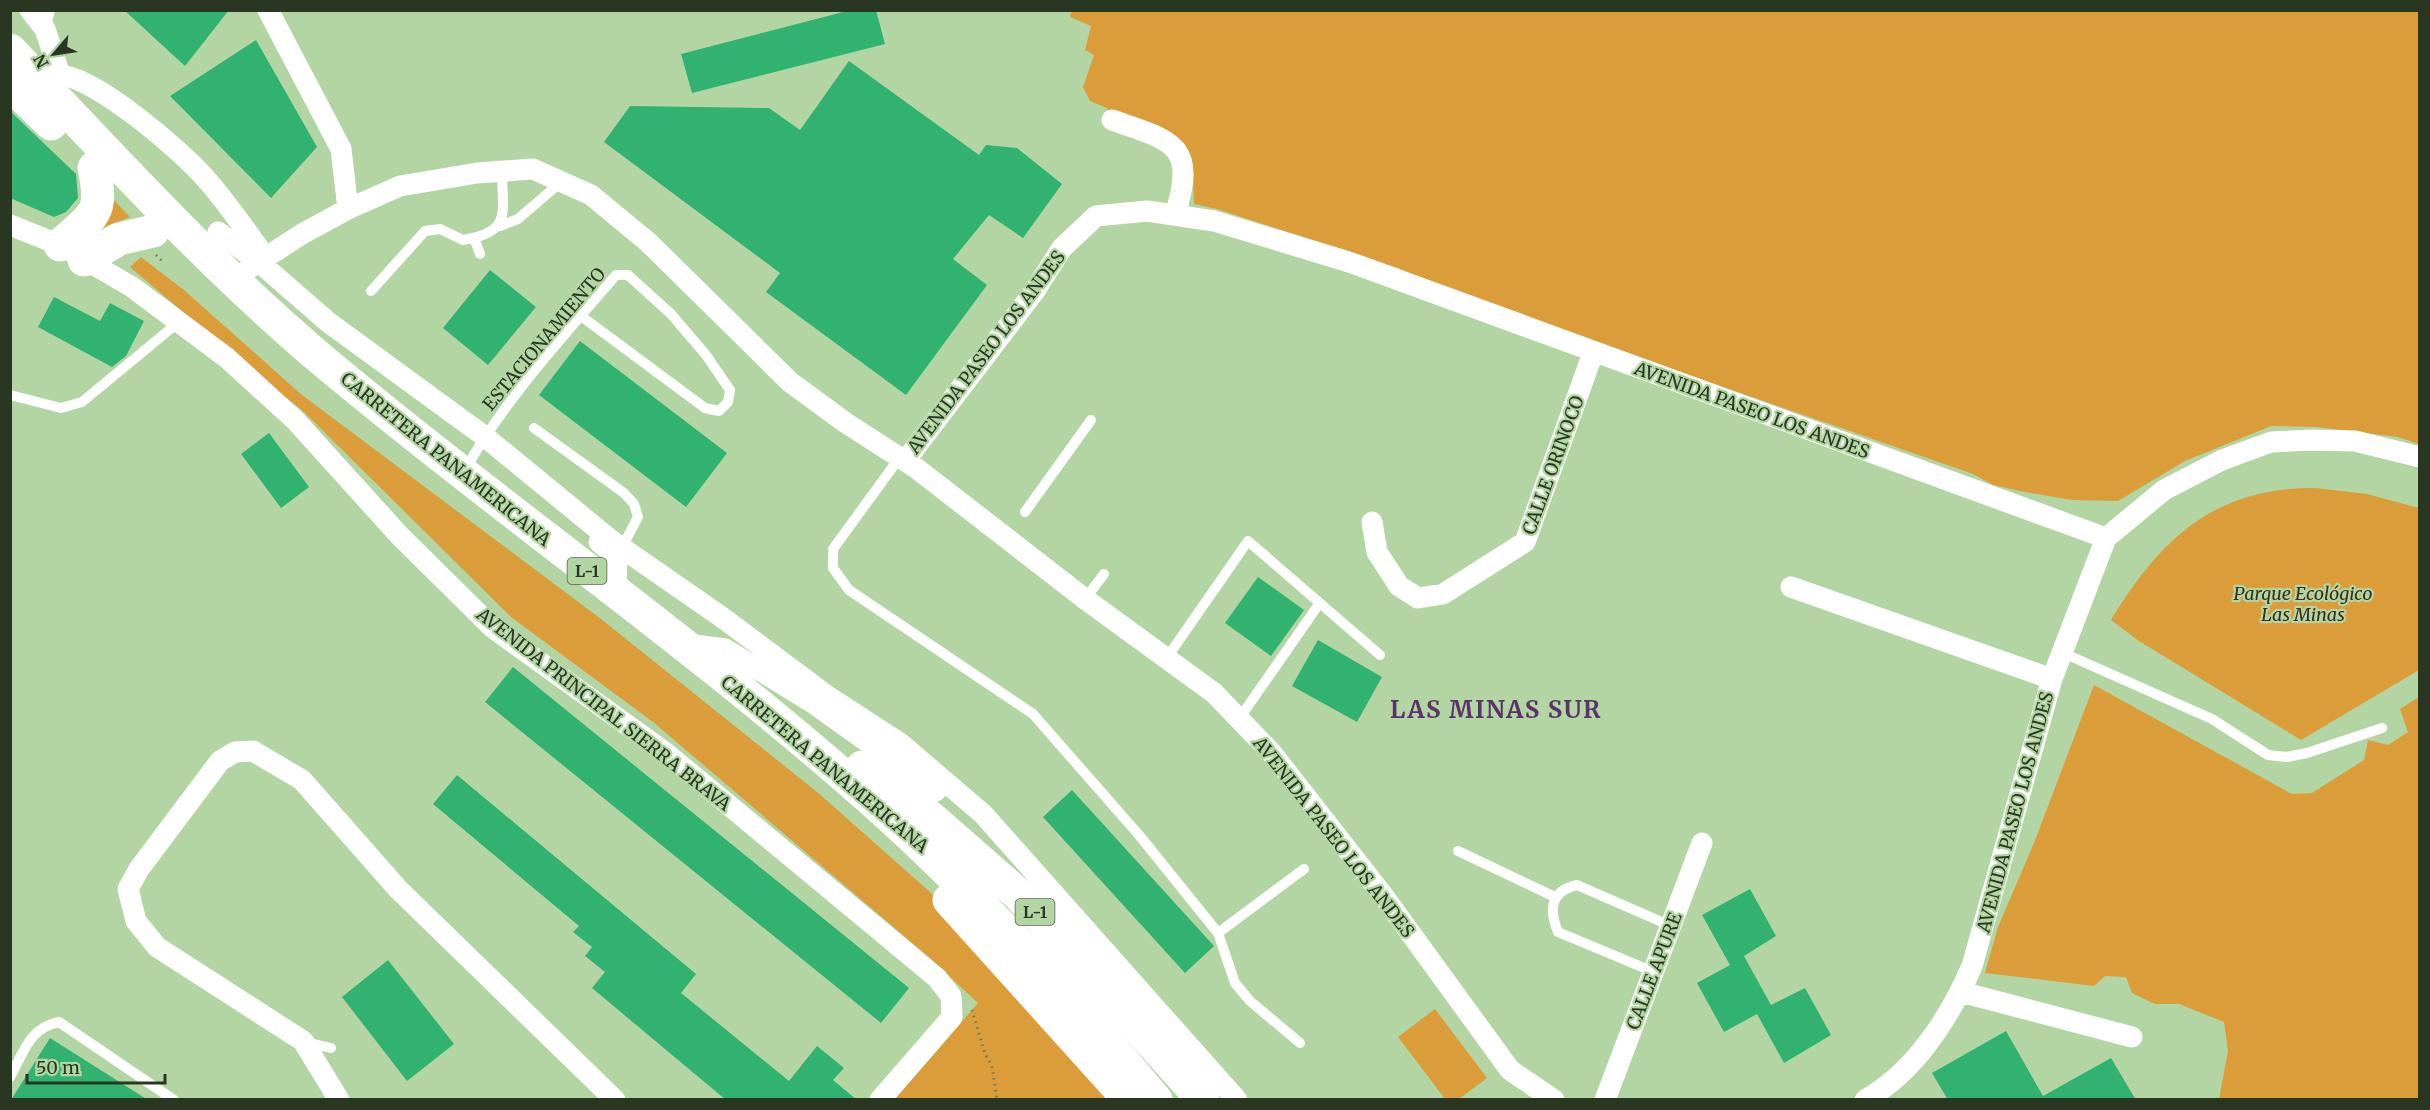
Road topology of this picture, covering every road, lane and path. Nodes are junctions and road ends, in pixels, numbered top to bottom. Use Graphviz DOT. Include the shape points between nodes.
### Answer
graph roads {
  1 [pos="30,10"];
  2 [pos="268,10"];
  3 [pos="48,20"];
  4 [pos="10,50"];
  5 [pos="37,80"];
  6 [pos="1112,120"];
  7 [pos="94,168"];
  8 [pos="502,171"];
  9 [pos="561,182"];
  10 [pos="348,209"];
  11 [pos="1174,215"];
  12 [pos="10,225"];
  13 [pos="500,226"];
  14 [pos="153,231"];
  15 [pos="218,232"];
  16 [pos="474,238"];
  17 [pos="72,253"];
  18 [pos="480,254"];
  19 [pos="252,267"];
  20 [pos="371,291"];
  21 [pos="581,316"];
  22 [pos="180,321"];
  23 [pos="1593,353"];
  24 [pos="10,395"];
  25 [pos="1090,420"];
  26 [pos="534,428"];
  27 [pos="475,452"];
  28 [pos="2420,457"];
  29 [pos="907,462"];
  30 [pos="1025,512"];
  31 [pos="1372,522"];
  32 [pos="2106,538"];
  33 [pos="617,557"];
  34 [pos="1104,574"];
  35 [pos="1791,587"];
  36 [pos="616,593"];
  37 [pos="1085,599"];
  38 [pos="1319,604"];
  39 [pos="677,642"];
  40 [pos="2061,652"];
  41 [pos="1380,655"];
  42 [pos="1166,659"];
  43 [pos="2052,679"];
  44 [pos="758,703"];
  45 [pos="1239,719"];
  46 [pos="2382,728"];
  47 [pos="1702,843"];
  48 [pos="1458,851"];
  49 [pos="1304,869"];
  50 [pos="1554,897"];
  51 [pos="1671,926"];
  52 [pos="1218,933"];
  53 [pos="1654,972"];
  54 [pos="1961,992"];
  55 [pos="951,996"];
  56 [pos="2132,1037"];
  57 [pos="303,1041"];
  58 [pos="1300,1042"];
  59 [pos="331,1048"];
  60 [pos="10,1077"];
  61 [pos="170,1098"];
  62 [pos="339,1100"];
  63 [pos="615,1100"];
  64 [pos="880,1100"];
  65 [pos="997,1100"];
  66 [pos="1128,1100"];
  67 [pos="1156,1100"];
  68 [pos="1203,1100"];
  69 [pos="1220,1100"];
  70 [pos="1237,1100"];
  71 [pos="1554,1100"];
  72 [pos="1605,1100"];
  73 [pos="1865,1100"];
  1 -- 3 [label="street"];
  2 -- 10 [label="street" via="341,149"];
  3 -- 5 [label="street"];
  4 -- 5 [label="main road, CARRETERA PANAMERICANA / L-1"];
  5 -- 7 [label="main road, CARRETERA PANAMERICANA / L-1"];
  5 -- 19 [label="main road, CARRETERA PANAMERICANA / L-1"];
  5 -- 19 [label="street" via="111,97 153,130 207,180"];
  6 -- 11 [label="street" via="1170,143 1182,159 1183,189"];
  7 -- 14 [label="main road, CARRETERA PANAMERICANA / L-1"];
  7 -- 17 [label="main road" via="100,196 95,213"];
  8 -- 9 [label="street" via="533,169"];
  8 -- 10 [label="street" via="400,186"];
  8 -- 13 [label="lane"];
  9 -- 13 [label="lane" via="518,219"];
  9 -- 29 [label="street" via="591,195 648,242 790,382"];
  10 -- 19 [label="street"];
  11 -- 23 [label="street, AVENIDA PASEO LOS ANDES" via="1214,221 1349,262"];
  11 -- 29 [label="street, AVENIDA PASEO LOS ANDES" via="1147,211 1096,216 1062,248 1034,292"];
  12 -- 17 [label="street, AVENIDA PRINCIPAL SIERRA BRAVA"];
  13 -- 16 [label="lane"];
  14 -- 17 [label="main road"];
  14 -- 66 [label="main road, CARRETERA PANAMERICANA / L-1" via="303,372 778,748 915,864"];
  15 -- 19 [label="street"];
  16 -- 18 [label="lane"];
  16 -- 20 [label="lane" via="464,240 440,229 425,231"];
  17 -- 22 [label="street, AVENIDA PRINCIPAL SIERRA BRAVA" via="132,287"];
  19 -- 27 [label="street" via="328,322"];
  19 -- 27 [label="main road, CARRETERA PANAMERICANA / L-1" via="316,355"];
  21 -- 21 [label="lane, ESTACIONAMIENTO" via="616,276 628,274 671,314 706,356 730,390 728,402 719,411 705,408"];
  21 -- 27 [label="lane, ESTACIONAMIENTO"];
  22 -- 24 [label="lane" via="82,402 61,408"];
  22 -- 55 [label="street, AVENIDA PRINCIPAL SIERRA BRAVA" via="294,420 399,535 493,627 666,753 937,978"];
  23 -- 31 [label="street, CALLE ORINOCO" via="1525,542 1443,594 1418,598 1399,586 1377,552"];
  23 -- 32 [label="street, AVENIDA PASEO LOS ANDES"];
  25 -- 30 [label="lane"];
  26 -- 33 [label="lane" via="634,504 638,517"];
  27 -- 33 [label="street" via="546,497"];
  27 -- 36 [label="main road, CARRETERA PANAMERICANA / L-1"];
  27 -- 70 [label="street" via="612,541 826,695 900,743 983,814"];
  28 -- 32 [label="street" via="2355,441 2271,442 2222,460 2164,490"];
  29 -- 37 [label="street, AVENIDA PASEO LOS ANDES"];
  29 -- 52 [label="lane" via="833,549 833,568 849,590 1033,714"];
  32 -- 40 [label="street, AVENIDA PASEO LOS ANDES"];
  33 -- 36 [label="street"];
  34 -- 37 [label="lane"];
  35 -- 43 [label="street"];
  36 -- 39 [label="main road, CARRETERA PANAMERICANA / L-1"];
  37 -- 42 [label="street, AVENIDA PASEO LOS ANDES"];
  38 -- 41 [label="lane"];
  38 -- 42 [label="lane" via="1248,541"];
  38 -- 45 [label="lane"];
  39 -- 44 [label="main road, CARRETERA PANAMERICANA / L-1"];
  39 -- 69 [label="street" via="725,649 813,703 944,797 992,839"];
  40 -- 43 [label="street, AVENIDA PASEO LOS ANDES"];
  40 -- 46 [label="lane" via="2212,719 2268,755 2307,753"];
  42 -- 45 [label="street, AVENIDA PASEO LOS ANDES" via="1214,693"];
  43 -- 54 [label="street, AVENIDA PASEO LOS ANDES" via="1972,966"];
  44 -- 67 [label="main road, CARRETERA PANAMERICANA / L-1" via="879,807 1004,926"];
  44 -- 68 [label="main road, L-1" via="841,751 929,816 1018,894"];
  45 -- 71 [label="street, AVENIDA PASEO LOS ANDES" via="1271,752 1382,894 1510,1070"];
  47 -- 51 [label="street, CALLE APURE"];
  48 -- 50 [label="lane"];
  49 -- 52 [label="lane"];
  50 -- 51 [label="lane" via="1577,885"];
  50 -- 53 [label="lane" via="1552,917 1558,932"];
  51 -- 53 [label="street, CALLE APURE"];
  52 -- 58 [label="lane" via="1234,982 1250,1001"];
  53 -- 72 [label="street, CALLE APURE"];
  54 -- 56 [label="street"];
  54 -- 73 [label="street, AVENIDA PASEO LOS ANDES" via="1918,1056 1882,1090"];
  55 -- 64 [label="street" via="952,1017"];
  55 -- 65 [label="path" via="975,1012 992,1066"];
  57 -- 59 [label="lane"];
  57 -- 62 [label="street"];
  57 -- 63 [label="street" via="157,947 136,921 128,889 220,760 235,752 253,751 302,780 398,889"];
  60 -- 61 [label="lane" via="33,1035 45,1025 59,1022"];
}
